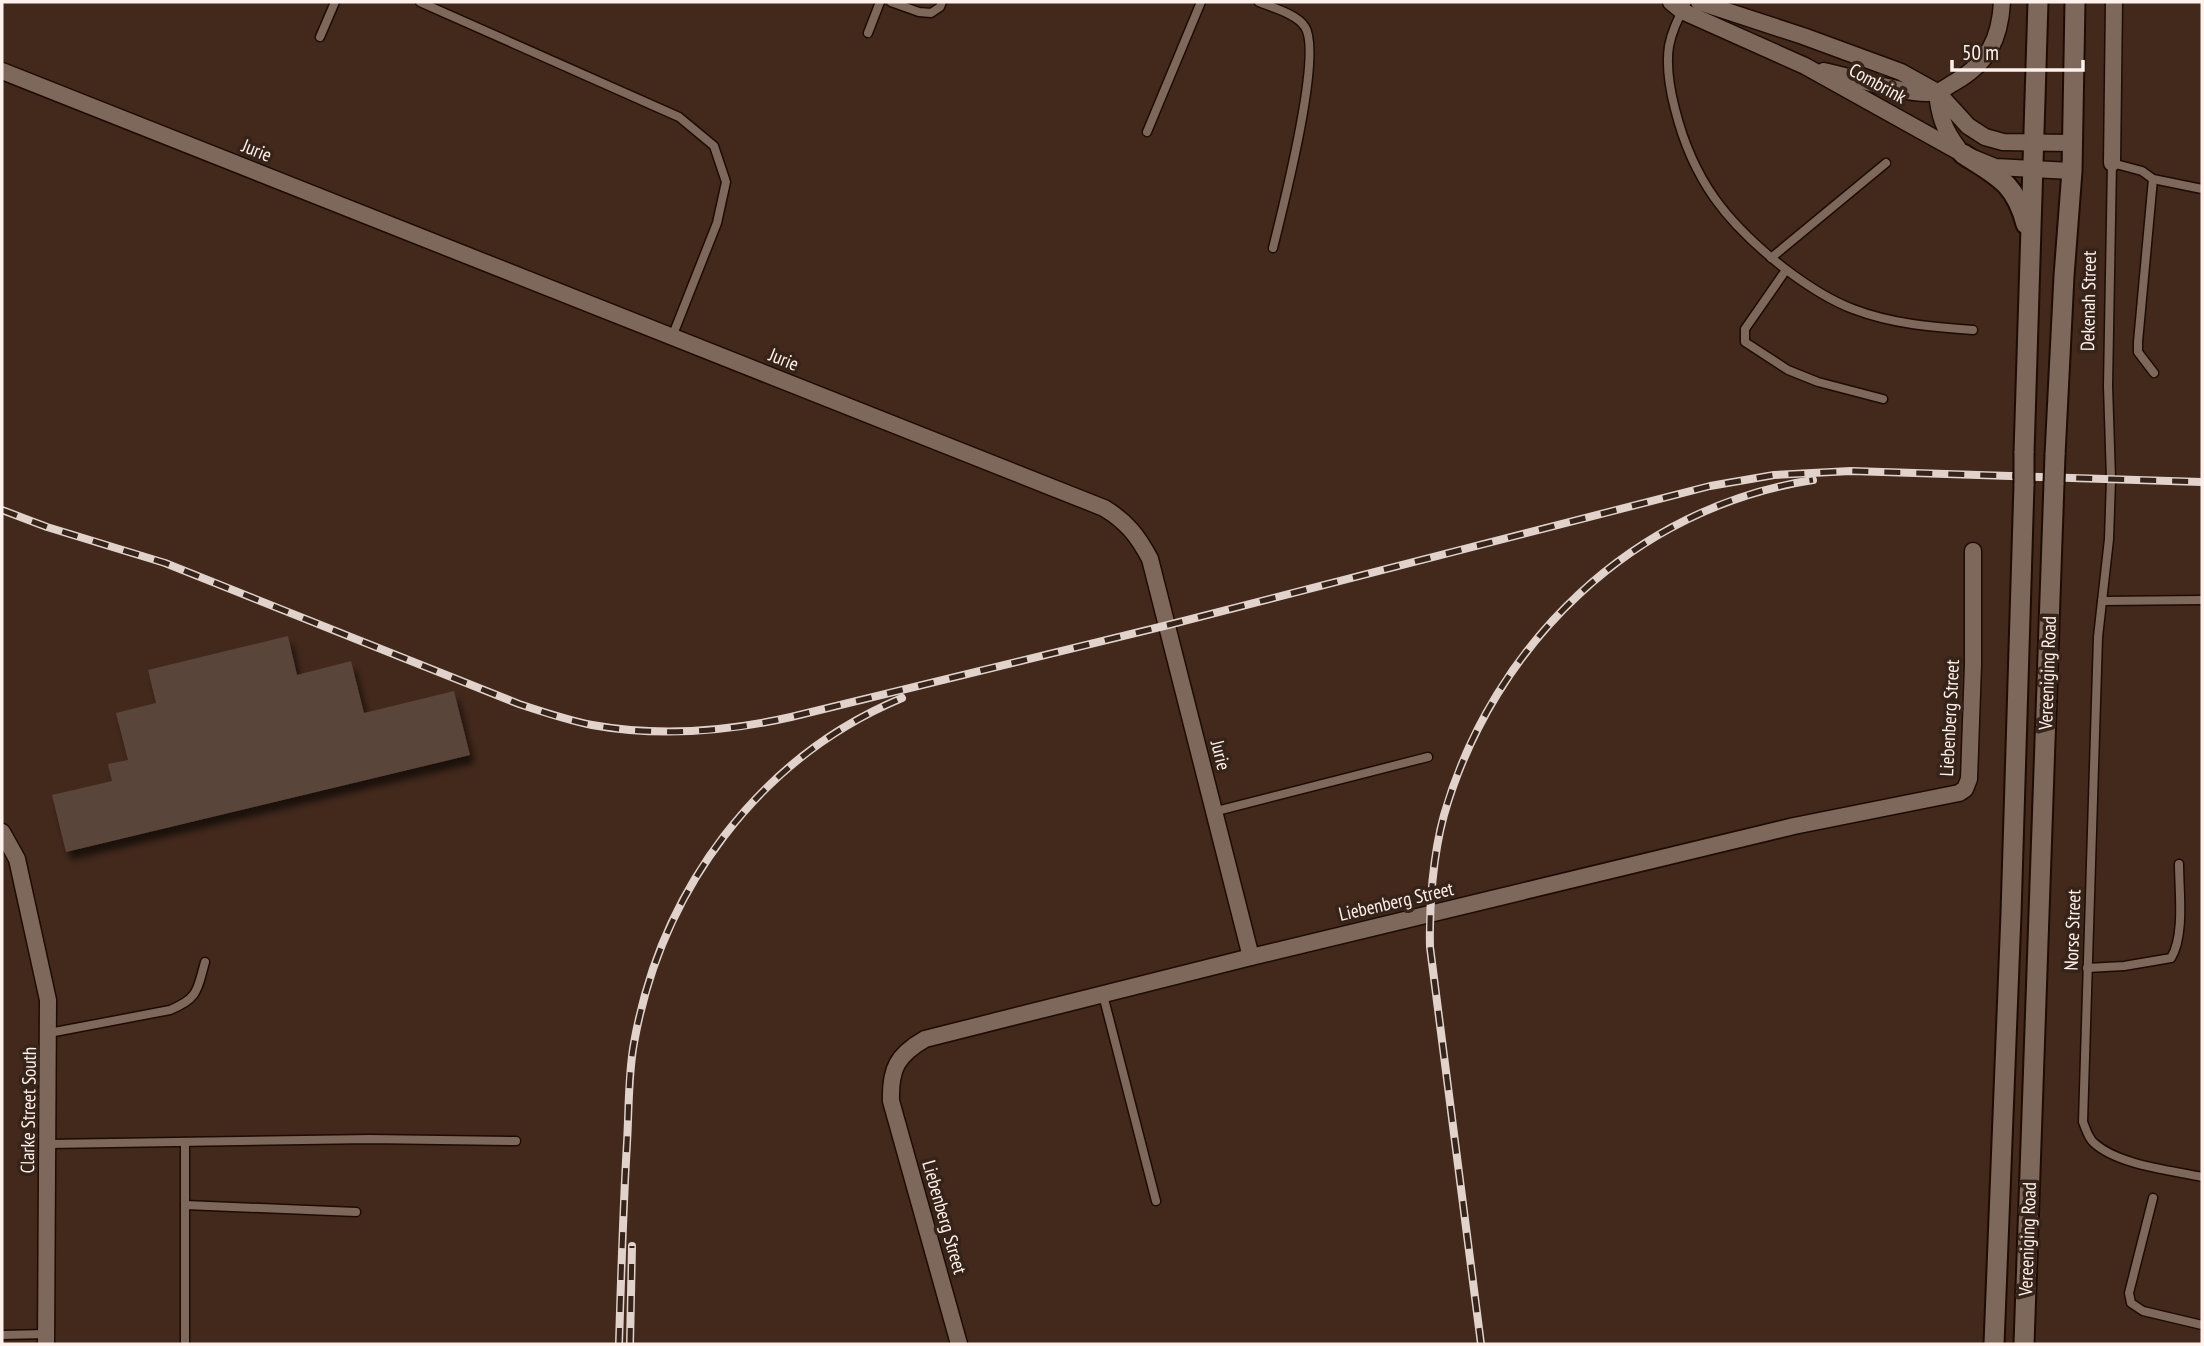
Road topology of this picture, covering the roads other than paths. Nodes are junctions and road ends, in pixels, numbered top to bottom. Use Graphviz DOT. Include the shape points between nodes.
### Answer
graph roads {
  1 [pos="335,2"];
  2 [pos="420,2"];
  3 [pos="880,2"];
  4 [pos="891,2"];
  5 [pos="942,2"];
  6 [pos="1201,2"];
  7 [pos="1259,2"];
  8 [pos="1699,2"];
  9 [pos="2002,2"];
  10 [pos="2038,2"];
  11 [pos="2075,2"];
  12 [pos="2114,2"];
  13 [pos="1680,5"];
  14 [pos="868,33"];
  15 [pos="320,37"];
  16 [pos="1857,55"];
  17 [pos="1805,66"];
  18 [pos="2,71"];
  19 [pos="1850,77"];
  20 [pos="1937,92"];
  21 [pos="1147,132"];
  22 [pos="2033,143"];
  23 [pos="2072,144"];
  24 [pos="1963,154"];
  25 [pos="1886,163"];
  26 [pos="2112,163"];
  27 [pos="2033,170"];
  28 [pos="2072,171"];
  29 [pos="2153,179"];
  30 [pos="2202,189"];
  31 [pos="2030,238"];
  32 [pos="1273,248"];
  33 [pos="1771,258"];
  34 [pos="1786,270"];
  35 [pos="1973,330"];
  36 [pos="672,337"];
  37 [pos="2154,373"];
  38 [pos="1883,399"];
  39 [pos="1973,551"];
  40 [pos="2202,600"];
  41 [pos="2102,601"];
  42 [pos="1427,757"];
  43 [pos="1213,812"];
  44 [pos="2,832"];
  45 [pos="2179,864"];
  46 [pos="1251,957"];
  47 [pos="205,962"];
  48 [pos="2087,968"];
  49 [pos="1102,995"];
  50 [pos="49,1033"];
  51 [pos="516,1141"];
  52 [pos="185,1142"];
  53 [pos="48,1144"];
  54 [pos="2202,1177"];
  55 [pos="2152,1198"];
  56 [pos="1156,1201"];
  57 [pos="185,1205"];
  58 [pos="356,1212"];
  59 [pos="2202,1325"];
  60 [pos="2,1335"];
  61 [pos="46,1339"];
  62 [pos="185,1344"];
  63 [pos="959,1344"];
  64 [pos="1994,1344"];
  65 [pos="2024,1344"];
  1 -- 15 [label="lane"];
  2 -- 36 [label="lane" via="678,117 713,146 726,182 717,223"];
  3 -- 14 [label="lane"];
  4 -- 5 [label="lane" via="931,13"];
  6 -- 21 [label="lane"];
  7 -- 32 [label="lane" via="1301,22 1310,44 1299,136"];
  8 -- 16 [label="street"];
  9 -- 20 [label="street" via="1999,30 1989,52 1972,73"];
  10 -- 22 [label="main road, Vereeniging Road"];
  11 -- 23 [label="main road, Vereeniging Road"];
  12 -- 26 [label="street, Dekenah Street"];
  13 -- 17 [label="street, Combrink"];
  13 -- 33 [label="lane" via="1669,48 1678,122 1712,195 1753,244"];
  16 -- 19 [label="street"];
  16 -- 20 [label="street"];
  17 -- 19 [label="street"];
  17 -- 24 [label="street, Combrink"];
  18 -- 36 [label="street, Jurie"];
  19 -- 20 [label="street" via="1909,91"];
  20 -- 22 [label="street" via="1975,132 2003,142"];
  20 -- 24 [label="street" via="1941,122"];
  22 -- 23 [label="street"];
  22 -- 27 [label="main road, Vereeniging Road"];
  23 -- 28 [label="main road, Vereeniging Road"];
  24 -- 27 [label="street, Combrink" via="1995,167"];
  24 -- 31 [label="main road" via="2013,191"];
  25 -- 33 [label="lane"];
  26 -- 29 [label="lane"];
  26 -- 41 [label="lane, Dekenah Street" via="2111,479"];
  27 -- 28 [label="street, Combrink"];
  27 -- 31 [label="main road, Vereeniging Road"];
  28 -- 65 [label="main road, Vereeniging Road, bridge" via="2055,455"];
  29 -- 30 [label="lane"];
  29 -- 37 [label="lane" via="2138,352"];
  31 -- 64 [label="main road, Vereeniging Road, bridge"];
  33 -- 34 [label="lane"];
  34 -- 35 [label="lane" via="1851,309 1909,325"];
  34 -- 38 [label="lane" via="1745,329 1745,342 1788,370"];
  36 -- 43 [label="street, Jurie" via="1104,508 1125,522 1150,559"];
  39 -- 46 [label="street, Liebenberg Street" via="1969,779 1959,793 1794,826"];
  40 -- 41 [label="lane"];
  41 -- 48 [label="lane, Norse Street"];
  42 -- 43 [label="lane"];
  43 -- 46 [label="street, Jurie"];
  44 -- 50 [label="street, Clarke Street South" via="23,880 48,1000"];
  45 -- 48 [label="lane" via="2176,949 2171,958"];
  46 -- 49 [label="street, Liebenberg Street"];
  47 -- 50 [label="lane" via="189,1002 170,1010"];
  48 -- 54 [label="lane, Norse Street" via="2083,1122 2090,1140 2125,1160"];
  49 -- 56 [label="lane"];
  49 -- 63 [label="street, Liebenberg Street" via="925,1039 910,1047 893,1071 891,1101"];
  50 -- 53 [label="street, Clarke Street South"];
  51 -- 52 [label="lane"];
  52 -- 53 [label="lane"];
  52 -- 57 [label="lane"];
  53 -- 61 [label="street, Clarke Street South"];
  55 -- 59 [label="lane" via="2129,1293 2131,1303 2143,1311"];
  57 -- 58 [label="lane"];
  57 -- 62 [label="lane"];
  60 -- 61 [label="lane"];
}
